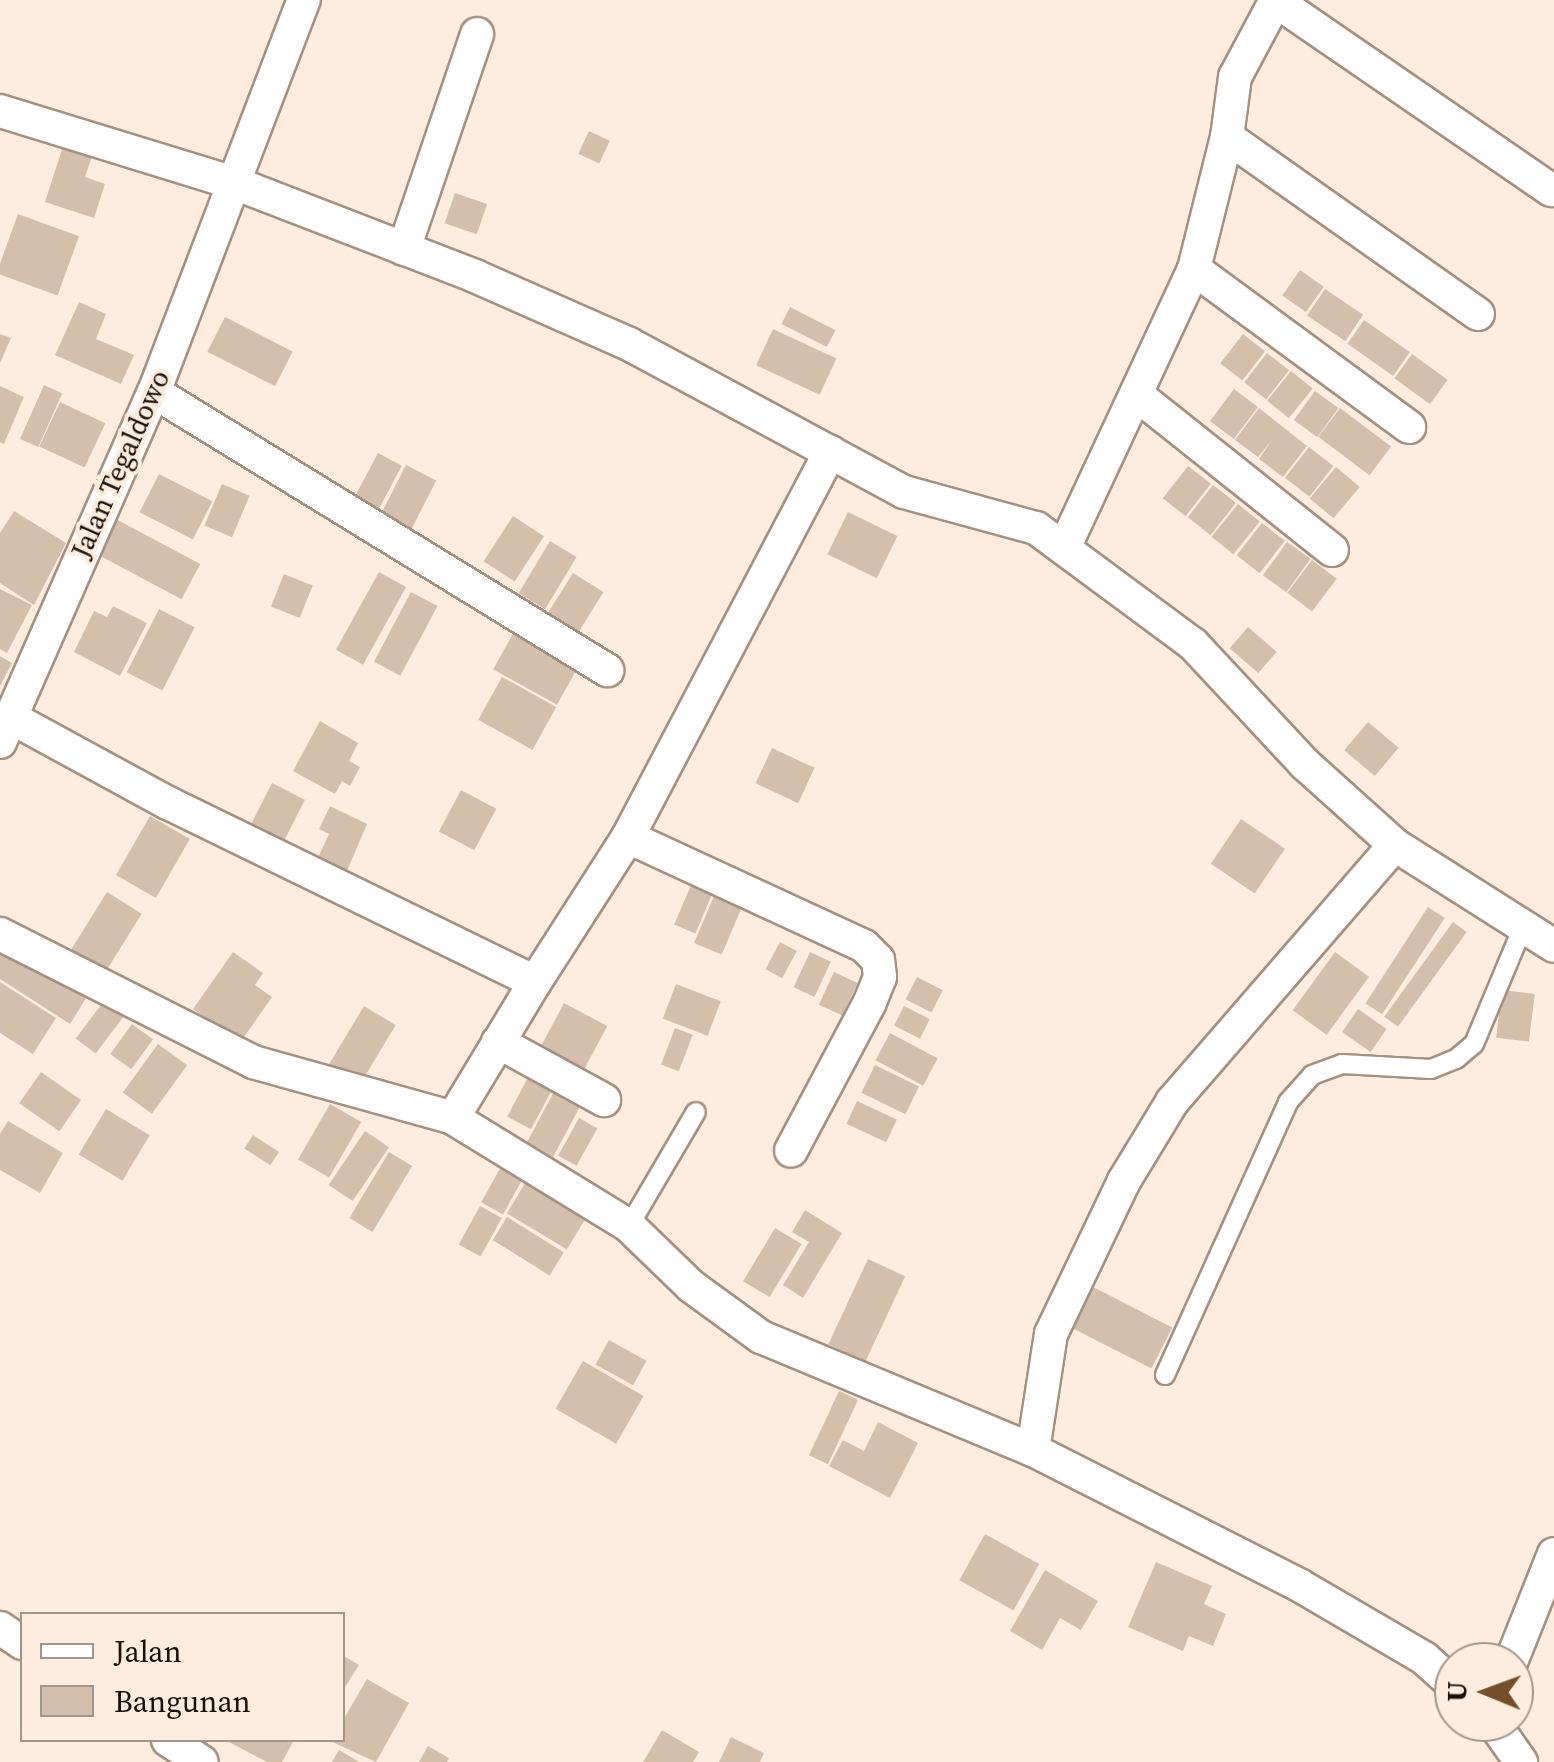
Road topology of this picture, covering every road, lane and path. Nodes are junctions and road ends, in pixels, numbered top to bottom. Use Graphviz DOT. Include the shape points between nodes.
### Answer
graph roads {
  1 [pos="304,0"];
  2 [pos="1276,0"];
  3 [pos="477,34"];
  4 [pos="0,111"];
  5 [pos="1228,137"];
  6 [pos="237,184"];
  7 [pos="1550,190"];
  8 [pos="404,249"];
  9 [pos="1194,269"];
  10 [pos="1478,314"];
  11 [pos="154,392"];
  12 [pos="1137,396"];
  13 [pos="1409,427"];
  14 [pos="830,452"];
  15 [pos="1064,548"];
  16 [pos="1332,550"];
  17 [pos="607,670"];
  18 [pos="3,732"];
  19 [pos="628,838"];
  20 [pos="1395,844"];
  21 [pos="1522,929"];
  22 [pos="0,934"];
  23 [pos="1554,946"];
  24 [pos="536,982"];
  25 [pos="498,1042"];
  26 [pos="604,1100"];
  27 [pos="696,1112"];
  28 [pos="453,1118"];
  29 [pos="791,1151"];
  30 [pos="630,1226"];
  31 [pos="1165,1375"];
  32 [pos="1033,1450"];
  33 [pos="1554,1554"];
  34 [pos="1520,1642"];
  35 [pos="1434,1667"];
  36 [pos="171,1742"];
  37 [pos="202,1762"];
  1 -- 6 [label="street, Jalan Tegaldowo"];
  2 -- 5 [label="street" via="1235,78"];
  2 -- 7 [label="street"];
  3 -- 8 [label="street"];
  4 -- 6 [label="street"];
  5 -- 9 [label="street"];
  5 -- 10 [label="street"];
  6 -- 8 [label="street"];
  6 -- 11 [label="street, Jalan Tegaldowo"];
  8 -- 14 [label="street" via="630,344"];
  9 -- 12 [label="street"];
  9 -- 13 [label="street"];
  11 -- 17 [label="street"];
  11 -- 18 [label="street, Jalan Tegaldowo"];
  12 -- 15 [label="street"];
  12 -- 16 [label="street"];
  14 -- 15 [label="street" via="904,492 1036,528"];
  14 -- 19 [label="street"];
  15 -- 20 [label="street" via="1193,644 1304,764"];
  18 -- 24 [label="street" via="153,795"];
  19 -- 24 [label="street"];
  19 -- 29 [label="street" via="864,946 878,960 870,1004"];
  20 -- 21 [label="street"];
  20 -- 32 [label="street" via="1172,1102 1124,1180 1051,1334"];
  21 -- 23 [label="street"];
  21 -- 31 [label="lane" via="1474,1044 1456,1059 1431,1068 1342,1064 1312,1075 1288,1102"];
  22 -- 28 [label="street" via="253,1062"];
  24 -- 25 [label="street"];
  25 -- 26 [label="street"];
  25 -- 28 [label="street"];
  27 -- 30 [label="lane"];
  28 -- 30 [label="street"];
  30 -- 32 [label="street" via="691,1286 761,1337"];
  32 -- 35 [label="street" via="1299,1586"];
  33 -- 34 [label="street"];
  36 -- 37 [label="street"];
}
